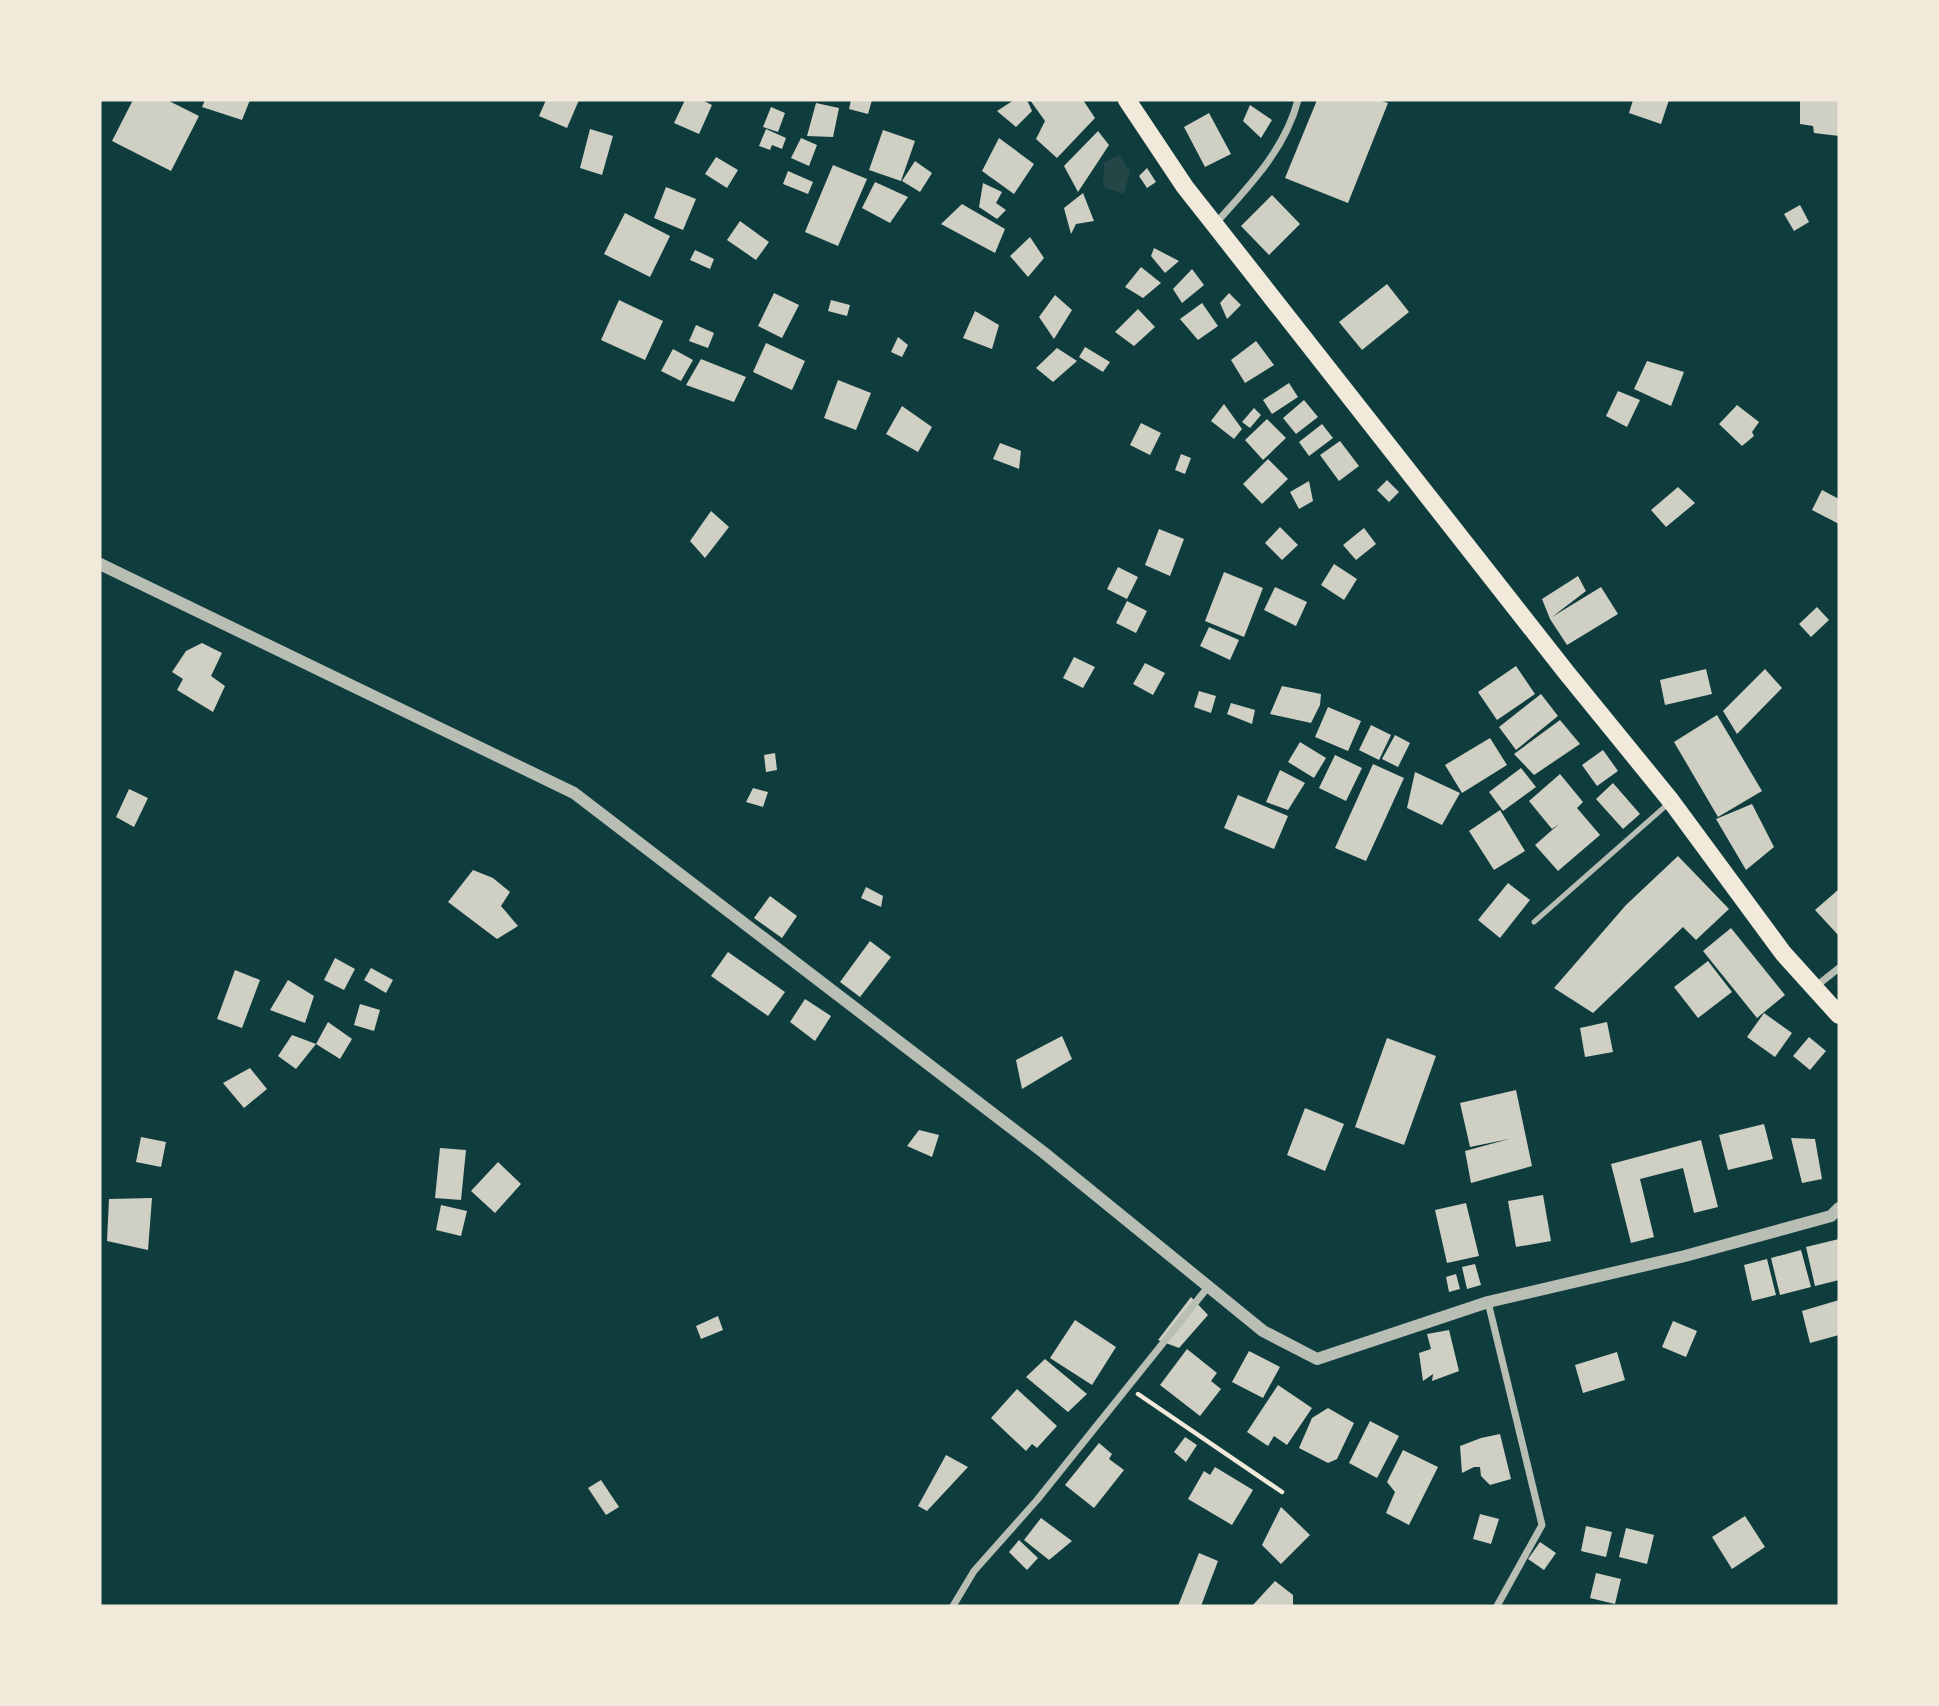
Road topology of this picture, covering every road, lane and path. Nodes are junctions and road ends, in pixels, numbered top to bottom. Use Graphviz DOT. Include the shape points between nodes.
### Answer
graph roads {
  1 [pos="1126,100"];
  2 [pos="1298,100"];
  3 [pos="1215,225"];
  4 [pos="100,564"];
  5 [pos="1671,801"];
  6 [pos="1534,922"];
  7 [pos="1839,968"];
  8 [pos="1815,988"];
  9 [pos="1839,1015"];
  10 [pos="1839,1208"];
  11 [pos="1208,1287"];
  12 [pos="1488,1301"];
  13 [pos="1127,1387"];
  14 [pos="1282,1492"];
  15 [pos="953,1606"];
  16 [pos="1497,1606"];
  1 -- 3 [label="main road"];
  2 -- 3 [label="street" via="1293,120 1270,162"];
  3 -- 5 [label="main road"];
  4 -- 11 [label="street" via="574,793 1043,1152"];
  5 -- 6 [label="lane"];
  5 -- 8 [label="main road" via="1783,953"];
  7 -- 8 [label="street"];
  8 -- 9 [label="main road"];
  10 -- 12 [label="street" via="1831,1216 1685,1256"];
  11 -- 12 [label="street" via="1263,1331 1317,1359"];
  11 -- 13 [label="street"];
  12 -- 16 [label="street" via="1542,1525"];
  13 -- 14 [label="path"];
  13 -- 15 [label="street" via="975,1571"];
}
